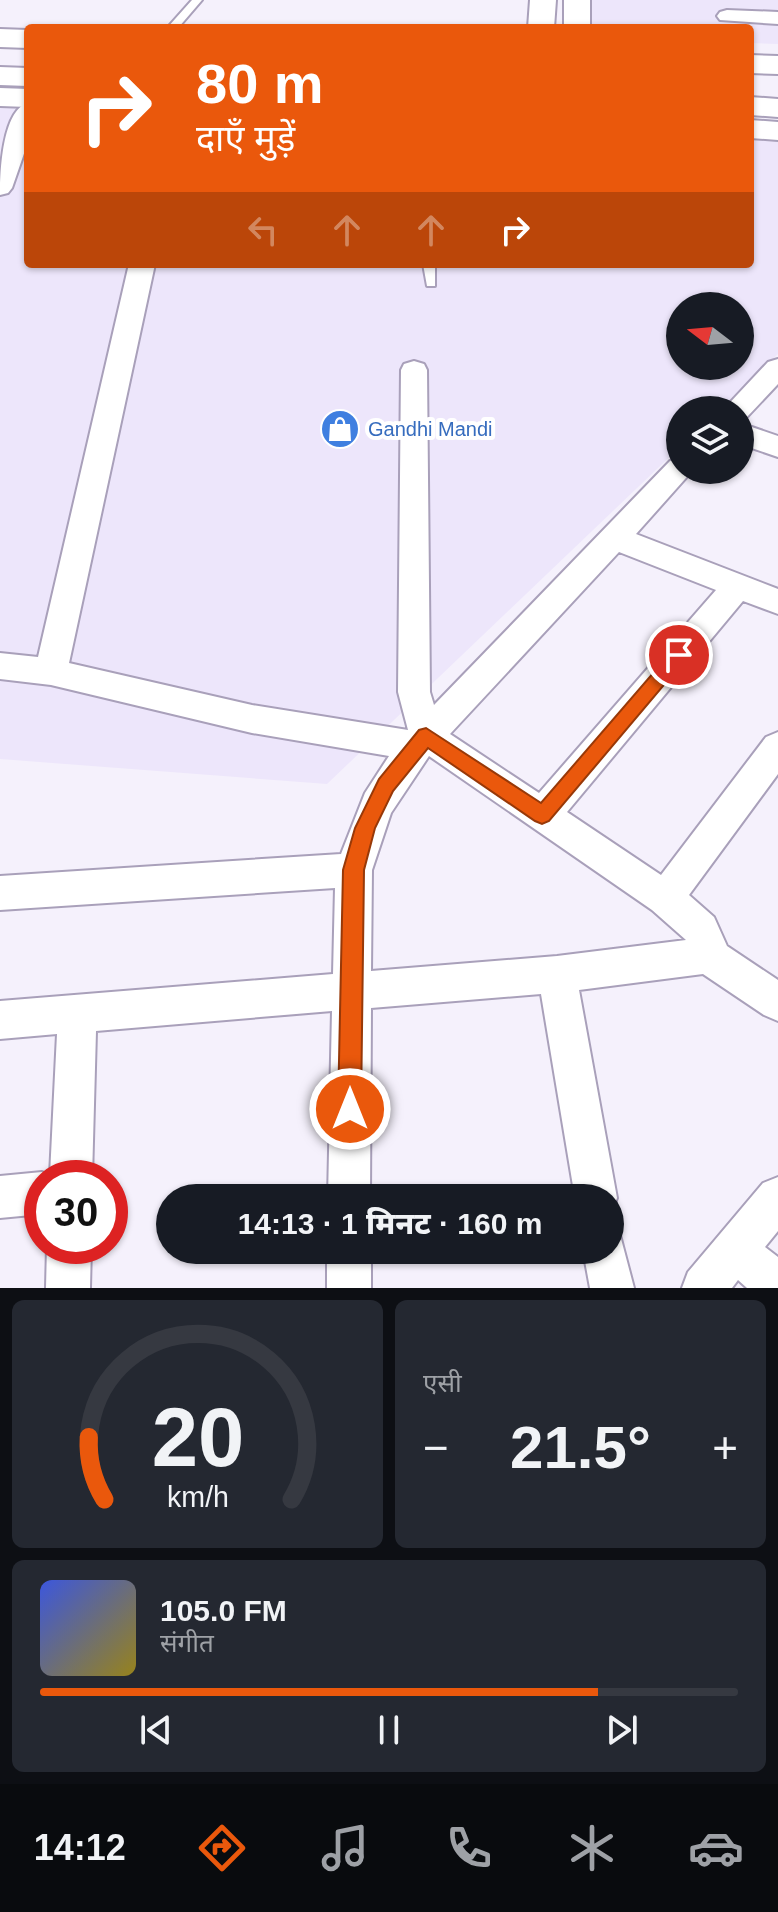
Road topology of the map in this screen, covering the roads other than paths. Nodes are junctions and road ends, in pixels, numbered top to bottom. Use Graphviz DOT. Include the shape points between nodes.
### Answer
graph roads {
  1 [pos="197,0"];
  2 [pos="543,0"];
  3 [pos="577,0"];
  4 [pos="727,16"];
  5 [pos="778,18"];
  6 [pos="176,24"];
  7 [pos="541,24"];
  8 [pos="577,24"];
  9 [pos="0,38"];
  10 [pos="24,39"];
  11 [pos="0,56"];
  12 [pos="24,56"];
  13 [pos="754,64"];
  14 [pos="778,65"];
  15 [pos="0,76"];
  16 [pos="24,77"];
  17 [pos="754,87"];
  18 [pos="778,88"];
  19 [pos="0,97"];
  20 [pos="24,98"];
  21 [pos="754,106"];
  22 [pos="778,108"];
  23 [pos="24,121"];
  24 [pos="754,129"];
  25 [pos="778,131"];
  26 [pos="0,188"];
  27 [pos="141,268"];
  28 [pos="429,268"];
  29 [pos="431,283"];
  30 [pos="778,368"];
  31 [pos="414,370"];
  32 [pos="751,396"];
  33 [pos="754,438"];
  34 [pos="778,447"];
  35 [pos="666,482"];
  36 [pos="612,537"];
  37 [pos="738,586"];
  38 [pos="778,602"];
  39 [pos="0,666"];
  40 [pos="51,672"];
  41 [pos="421,741"];
  42 [pos="778,747"];
  43 [pos="542,815"];
  44 [pos="354,870"];
  45 [pos="0,893"];
  46 [pos="665,898"];
  47 [pos="708,955"];
  48 [pos="557,974"];
  49 [pos="350,991"];
  50 [pos="778,1002"];
  51 [pos="77,1012"];
  52 [pos="0,1020"];
  53 [pos="72,1160"];
  54 [pos="349,1184"];
  55 [pos="594,1184"];
  56 [pos="24,1195"];
  57 [pos="0,1197"];
  58 [pos="778,1198"];
  59 [pos="736,1250"];
  60 [pos="69,1264"];
  61 [pos="349,1264"];
  62 [pos="608,1264"];
  63 [pos="778,1286"];
  64 [pos="68,1288"];
  65 [pos="349,1288"];
  66 [pos="612,1288"];
  67 [pos="704,1288"];
  1 -- 6 [label="lane"];
  2 -- 7 [label="street"];
  3 -- 8 [label="street"];
  4 -- 5 [label="street"];
  9 -- 10 [label="highway"];
  11 -- 12 [label="highway"];
  13 -- 14 [label="highway"];
  15 -- 16 [label="highway"];
  17 -- 18 [label="highway"];
  19 -- 20 [label="highway"];
  21 -- 22 [label="highway"];
  23 -- 26 [label="street"];
  24 -- 25 [label="highway"];
  27 -- 40 [label="street"];
  28 -- 29 [label="lane"];
  30 -- 32 [label="street"];
  31 -- 41 [label="street" via="414,692"];
  33 -- 34 [label="street"];
  35 -- 36 [label="street"];
  36 -- 37 [label="street"];
  36 -- 41 [label="street"];
  37 -- 38 [label="street"];
  37 -- 43 [label="street"];
  39 -- 40 [label="street"];
  40 -- 41 [label="street" via="252,719"];
  41 -- 43 [label="street"];
  41 -- 44 [label="street" via="386,785 365,828"];
  42 -- 46 [label="street"];
  43 -- 46 [label="street"];
  44 -- 45 [label="street"];
  44 -- 49 [label="street"];
  46 -- 47 [label="street" via="702,928 710,943"];
  47 -- 48 [label="street"];
  47 -- 50 [label="street"];
  48 -- 49 [label="street"];
  48 -- 55 [label="street"];
  49 -- 51 [label="street"];
  49 -- 54 [label="street"];
  51 -- 52 [label="street"];
  51 -- 53 [label="street"];
  56 -- 57 [label="street"];
  58 -- 59 [label="street"];
  59 -- 63 [label="street"];
  59 -- 67 [label="street"];
  60 -- 64 [label="street"];
  61 -- 65 [label="street"];
  62 -- 66 [label="street"];
}
